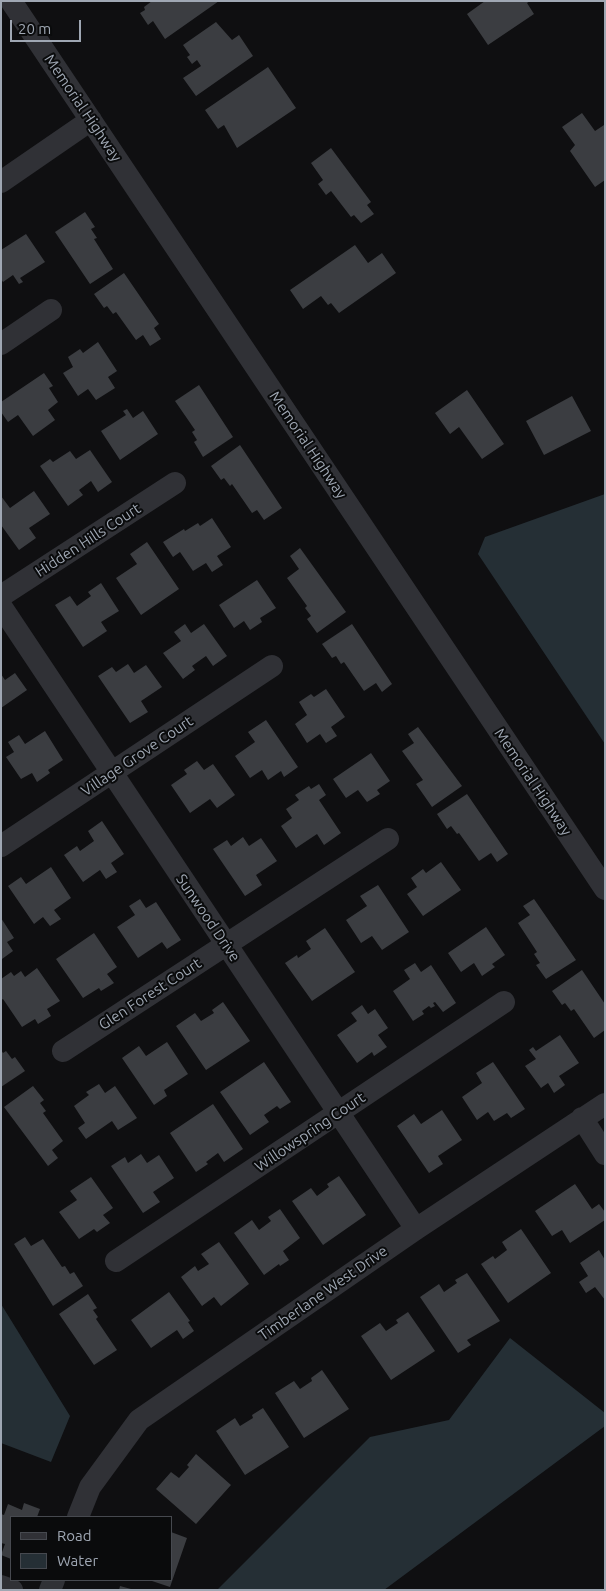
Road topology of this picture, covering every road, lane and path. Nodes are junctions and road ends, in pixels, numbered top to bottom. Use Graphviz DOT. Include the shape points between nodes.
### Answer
graph roads {
  1 [pos="12,1"];
  2 [pos="91,120"];
  3 [pos="1,182"];
  4 [pos="51,310"];
  5 [pos="1,344"];
  6 [pos="175,483"];
  7 [pos="1,596"];
  8 [pos="1,606"];
  9 [pos="272,666"];
  10 [pos="112,772"];
  11 [pos="388,839"];
  12 [pos="1,846"];
  13 [pos="605,889"];
  14 [pos="225,944"];
  15 [pos="504,1002"];
  16 [pos="63,1050"];
  17 [pos="605,1104"];
  18 [pos="339,1113"];
  19 [pos="582,1118"];
  20 [pos="605,1154"];
  21 [pos="416,1229"];
  22 [pos="116,1261"];
  23 [pos="78,1516"];
  24 [pos="1,1586"];
  25 [pos="12,1590"];
  1 -- 2 [label="street, Memorial Highway"];
  2 -- 3 [label="street"];
  2 -- 13 [label="street, Memorial Highway"];
  4 -- 5 [label="street"];
  6 -- 7 [label="street, Hidden Hills Court"];
  8 -- 10 [label="street, Sunwood Drive"];
  9 -- 10 [label="street, Village Grove Court"];
  10 -- 12 [label="street, Village Grove Court"];
  10 -- 14 [label="street, Sunwood Drive"];
  11 -- 14 [label="street, Glen Forest Court"];
  14 -- 16 [label="street, Glen Forest Court"];
  14 -- 18 [label="street, Sunwood Drive"];
  15 -- 18 [label="street, Willowspring Court"];
  17 -- 19 [label="street, Timberlane West Drive"];
  18 -- 21 [label="street, Sunwood Drive"];
  18 -- 22 [label="street, Willowspring Court"];
  19 -- 20 [label="street"];
  19 -- 21 [label="street, Timberlane West Drive"];
  21 -- 23 [label="street, Timberlane West Drive" via="139,1420 90,1487"];
  24 -- 25 [label="street"];
}
